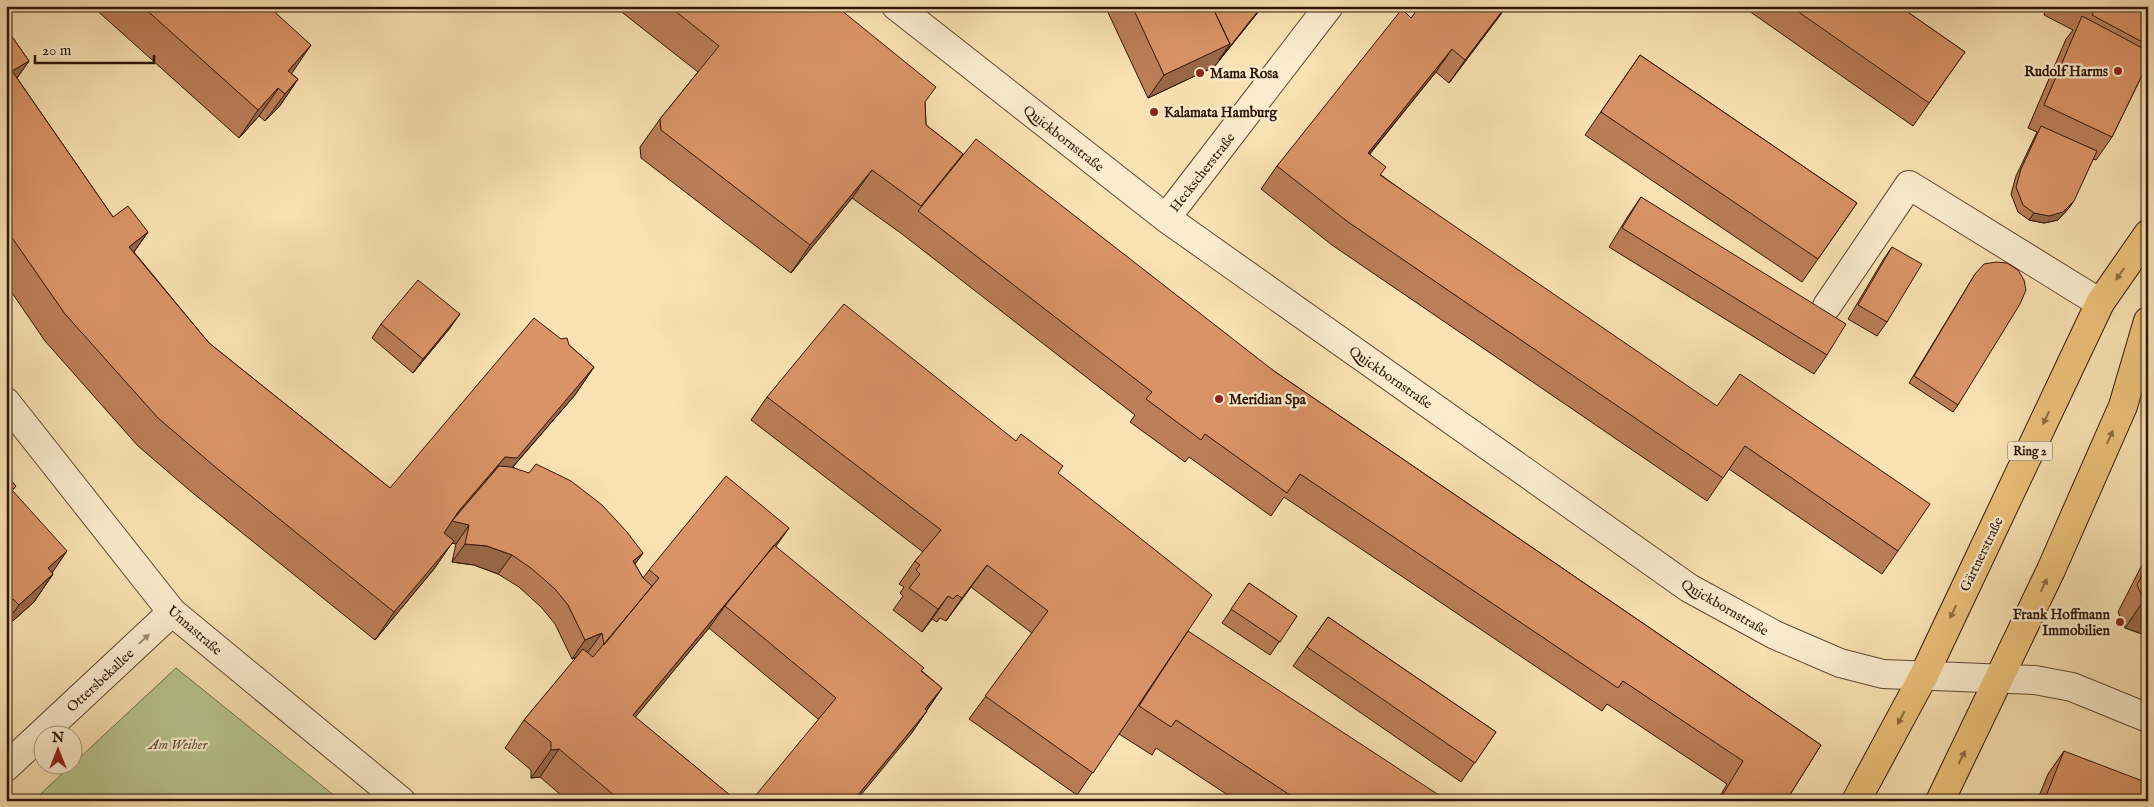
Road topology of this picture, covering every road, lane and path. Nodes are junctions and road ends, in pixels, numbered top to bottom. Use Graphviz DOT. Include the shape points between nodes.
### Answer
graph roads {
  1 [pos="896,6"];
  2 [pos="1330,6"];
  3 [pos="1166,218"];
  4 [pos="2148,234"];
  5 [pos="2100,303"];
  6 [pos="1827,306"];
  7 [pos="2148,321"];
  8 [pos="6,402"];
  9 [pos="172,612"];
  10 [pos="1924,675"];
  11 [pos="2000,677"];
  12 [pos="2148,718"];
  13 [pos="6,767"];
  14 [pos="401,801"];
  15 [pos="1856,801"];
  16 [pos="1940,801"];
  1 -- 3 [label="street, Quickbornstraße"];
  2 -- 3 [label="street, Heckscherstraße"];
  3 -- 10 [label="street, Quickbornstraße" via="1689,588 1775,635 1840,663 1882,674"];
  4 -- 5 [label="main road, Gärtnerstraße / Ring 2, one-way"];
  5 -- 6 [label="street" via="1909,185"];
  5 -- 10 [label="main road, Gärtnerstraße / Ring 2, one-way"];
  11 -- 7 [label="main road, one-way" via="2123,406"];
  8 -- 9 [label="street, Unnastraße"];
  13 -- 9 [label="street, Ottersbekallee, one-way"];
  9 -- 14 [label="street, Unnastraße"];
  10 -- 11 [label="street, Quickbornstraße"];
  10 -- 15 [label="main road, Gärtnerstraße / Ring 2, one-way"];
  11 -- 12 [label="street, Quickbornstraße" via="2072,688"];
  16 -- 11 [label="main road, one-way"];
}
